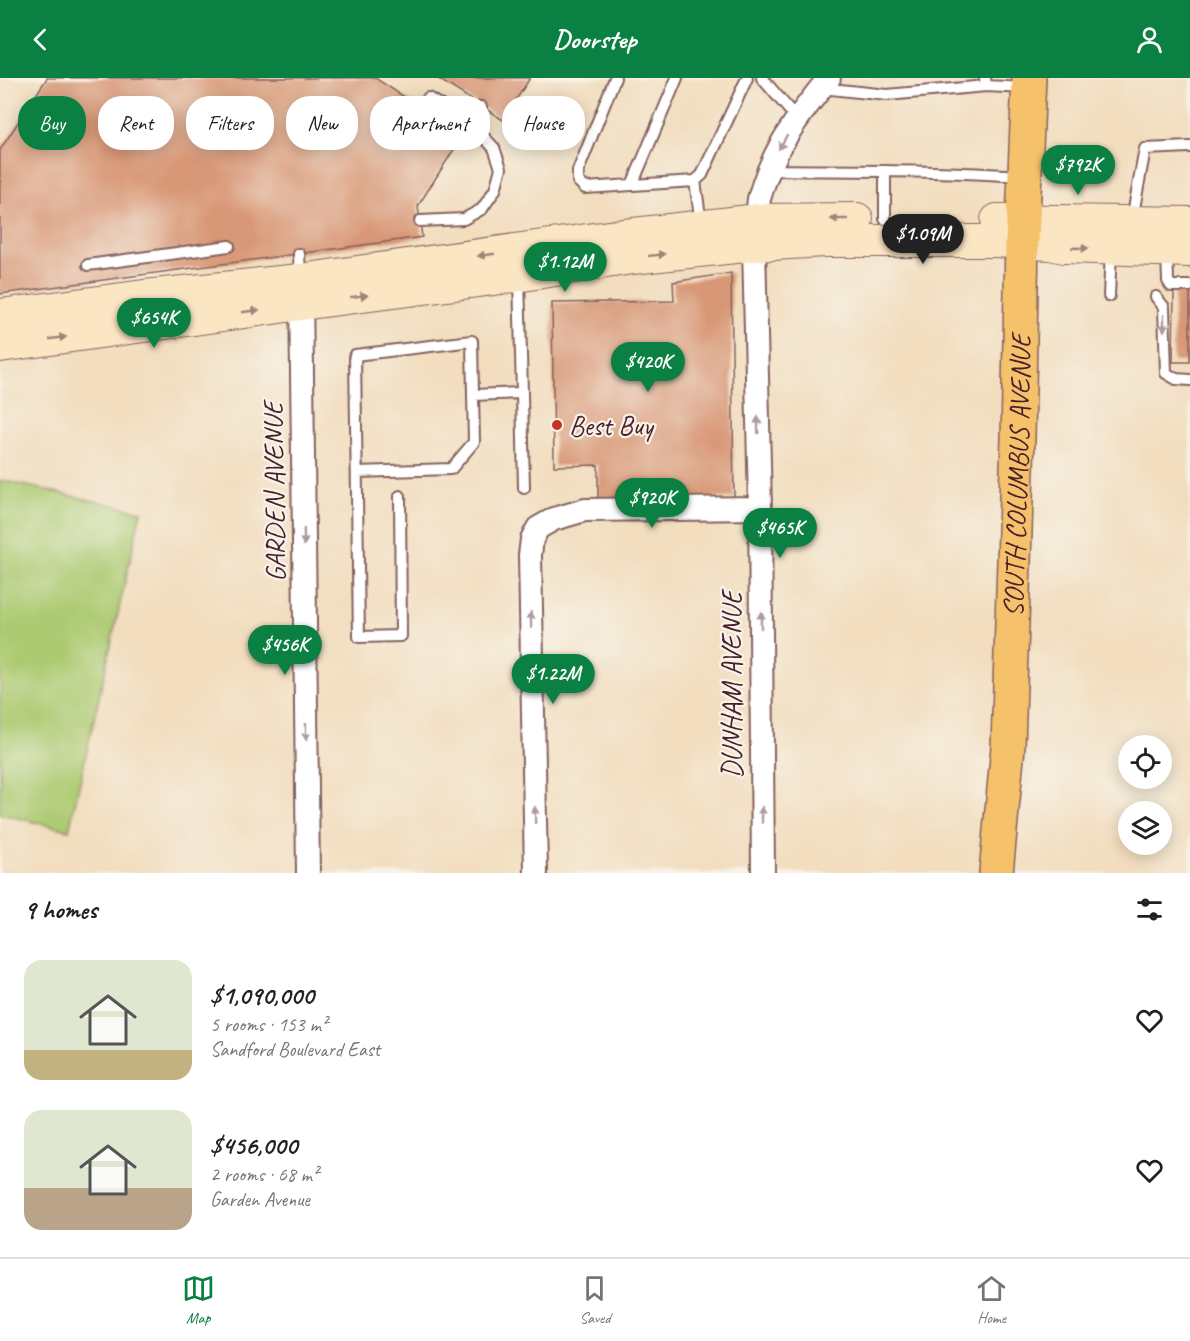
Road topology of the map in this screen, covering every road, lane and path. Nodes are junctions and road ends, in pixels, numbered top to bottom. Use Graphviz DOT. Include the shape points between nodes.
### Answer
graph roads {
  1 [pos="615,78"];
  2 [pos="676,78"];
  3 [pos="747,78"];
  4 [pos="764,79"];
  5 [pos="986,82"];
  6 [pos="825,83"];
  7 [pos="1029,83"];
  8 [pos="797,119"];
  9 [pos="490,144"];
  10 [pos="1190,147"];
  11 [pos="769,170"];
  12 [pos="885,171"];
  13 [pos="1026,176"];
  14 [pos="695,181"];
  15 [pos="632,185"];
  16 [pos="885,219"];
  17 [pos="420,221"];
  18 [pos="1132,222"];
  19 [pos="1190,223"];
  20 [pos="702,226"];
  21 [pos="1023,231"];
  22 [pos="756,232"];
  23 [pos="230,246"];
  24 [pos="1111,249"];
  25 [pos="1178,251"];
  26 [pos="518,263"];
  27 [pos="88,265"];
  28 [pos="300,280"];
  29 [pos="1190,286"];
  30 [pos="1109,296"];
  31 [pos="1156,297"];
  32 [pos="0,315"];
  33 [pos="0,346"];
  34 [pos="1190,380"];
  35 [pos="522,393"];
  36 [pos="473,395"];
  37 [pos="357,472"];
  38 [pos="524,488"];
  39 [pos="400,495"];
  40 [pos="760,508"];
  41 [pos="308,873"];
  42 [pos="536,873"];
  43 [pos="763,873"];
  44 [pos="996,873"];
  1 -- 15 [label="lane" via="578,171 578,182 585,188"];
  2 -- 15 [label="lane"];
  3 -- 14 [label="lane" via="702,175"];
  4 -- 8 [label="lane"];
  5 -- 6 [label="lane" via="887,95"];
  5 -- 7 [label="lane"];
  6 -- 8 [label="street, DUNHAM AVENUE"];
  7 -- 13 [label="main road, SOUTH COLUMBUS AVENUE"];
  8 -- 11 [label="street, DUNHAM AVENUE, one-way"];
  9 -- 17 [label="lane" via="501,168 495,190 482,209 464,219"];
  10 -- 18 [label="lane" via="1145,148"];
  11 -- 12 [label="lane"];
  11 -- 22 [label="street, DUNHAM AVENUE" via="758,201"];
  12 -- 13 [label="lane"];
  12 -- 16 [label="lane"];
  13 -- 21 [label="main road, SOUTH COLUMBUS AVENUE"];
  14 -- 15 [label="lane"];
  14 -- 20 [label="lane"];
  16 -- 21 [label="street"];
  16 -- 22 [label="street, one-way"];
  18 -- 19 [label="street"];
  18 -- 21 [label="street"];
  20 -- 22 [label="street"];
  20 -- 26 [label="street" via="616,236"];
  21 -- 22 [label="street" via="994,241 825,241"];
  21 -- 24 [label="street, one-way" via="1064,247"];
  21 -- 44 [label="main road, SOUTH COLUMBUS AVENUE" via="1008,747"];
  26 -- 22 [label="street, one-way" via="632,258"];
  40 -- 22 [label="street, DUNHAM AVENUE, one-way"];
  23 -- 27 [label="lane"];
  24 -- 25 [label="street"];
  24 -- 30 [label="lane"];
  25 -- 29 [label="lane" via="1168,281 1171,286"];
  26 -- 28 [label="street"];
  26 -- 35 [label="lane"];
  28 -- 32 [label="street" via="82,299"];
  33 -- 28 [label="street, one-way"];
  28 -- 41 [label="street, GARDEN AVENUE, one-way"];
  31 -- 34 [label="lane, one-way" via="1164,307 1166,373"];
  35 -- 36 [label="lane"];
  35 -- 38 [label="lane"];
  36 -- 37 [label="lane" via="474,442 451,469"];
  36 -- 37 [label="lane" via="472,341 355,356"];
  37 -- 39 [label="lane" via="359,637 401,636"];
  42 -- 40 [label="street, one-way" via="530,555 538,528 585,510"];
  43 -- 40 [label="street, DUNHAM AVENUE, one-way"];
}
